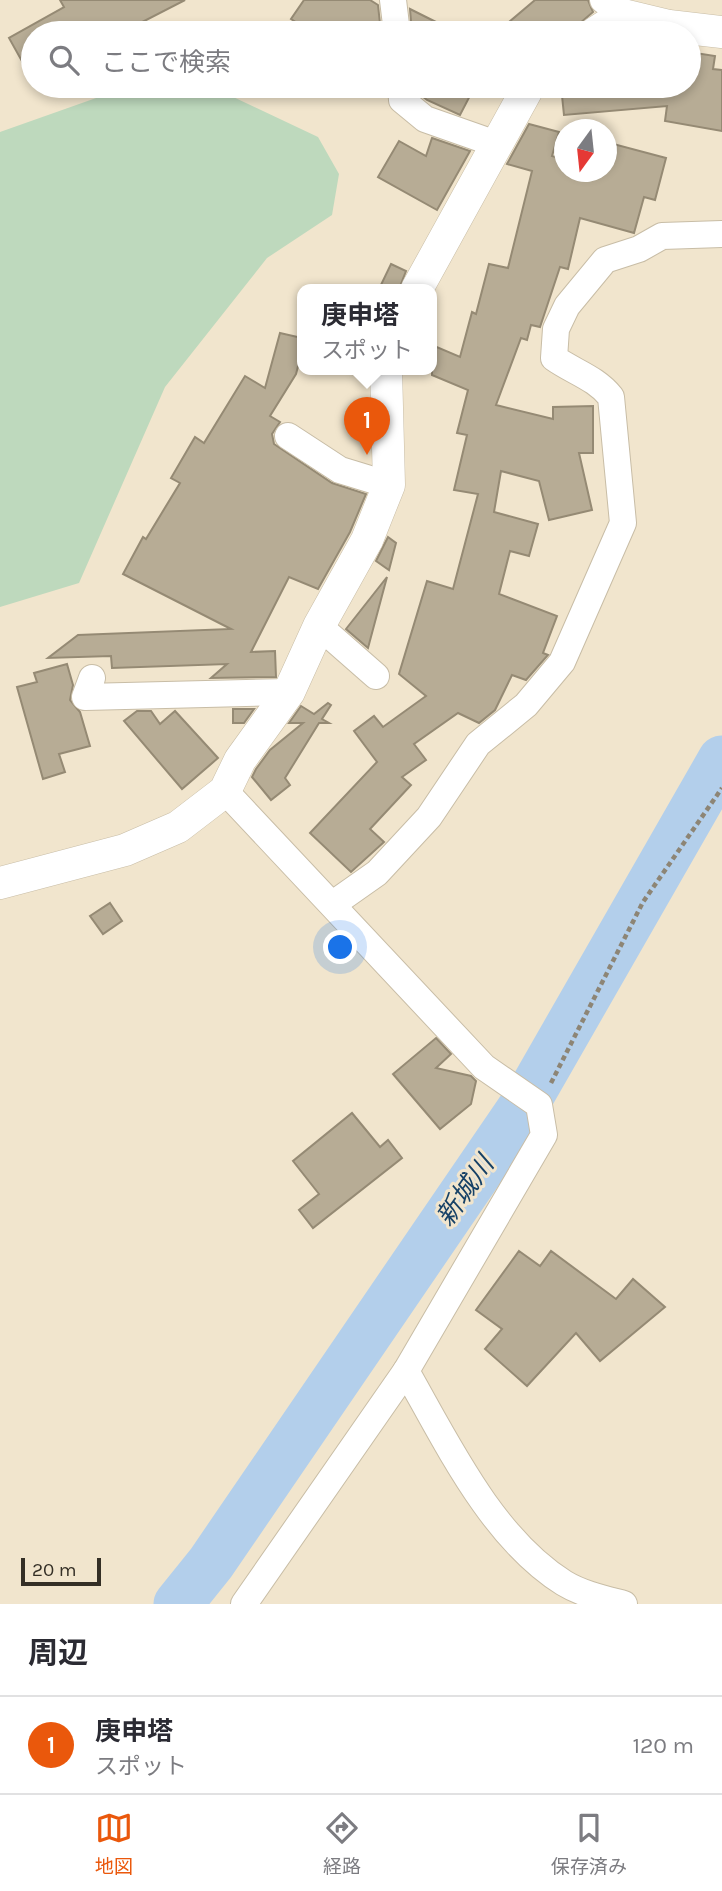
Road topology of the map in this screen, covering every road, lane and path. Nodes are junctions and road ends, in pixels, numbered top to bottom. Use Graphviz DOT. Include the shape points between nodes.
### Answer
graph roads {
  1 [pos="393,0"];
  2 [pos="613,8"];
  3 [pos="396,21"];
  4 [pos="653,21"];
  5 [pos="701,30"];
  6 [pos="722,32"];
  7 [pos="402,98"];
  8 [pos="523,98"];
  9 [pos="499,145"];
  10 [pos="722,234"];
  11 [pos="420,284"];
  12 [pos="386,375"];
  13 [pos="288,436"];
  14 [pos="388,485"];
  15 [pos="319,626"];
  16 [pos="376,676"];
  17 [pos="92,678"];
  18 [pos="289,692"];
  19 [pos="722,788"];
  20 [pos="225,791"];
  21 [pos="0,883"];
  22 [pos="333,904"];
  23 [pos="533,1102"];
  24 [pos="406,1371"];
  25 [pos="244,1604"];
  26 [pos="624,1604"];
  1 -- 3 [label="street"];
  2 -- 4 [label="street"];
  5 -- 6 [label="street"];
  7 -- 9 [label="street" via="425,119"];
  8 -- 9 [label="street"];
  9 -- 11 [label="street"];
  10 -- 22 [label="street" via="663,236 605,260 567,306 556,329 554,358 599,382 611,397 623,523 562,662 526,705 478,744 429,817 377,873"];
  12 -- 14 [label="street"];
  13 -- 14 [label="street" via="340,470"];
  14 -- 15 [label="street" via="367,540"];
  15 -- 16 [label="street"];
  15 -- 18 [label="street"];
  17 -- 18 [label="street" via="85,697"];
  18 -- 20 [label="street" via="240,760"];
  19 -- 23 [label="path" via="643,902"];
  20 -- 21 [label="street" via="178,827 125,850"];
  20 -- 22 [label="street"];
  22 -- 23 [label="street" via="484,1067"];
  23 -- 24 [label="street" via="544,1135"];
  24 -- 25 [label="street"];
  24 -- 26 [label="street" via="502,1528 566,1584"];
}
